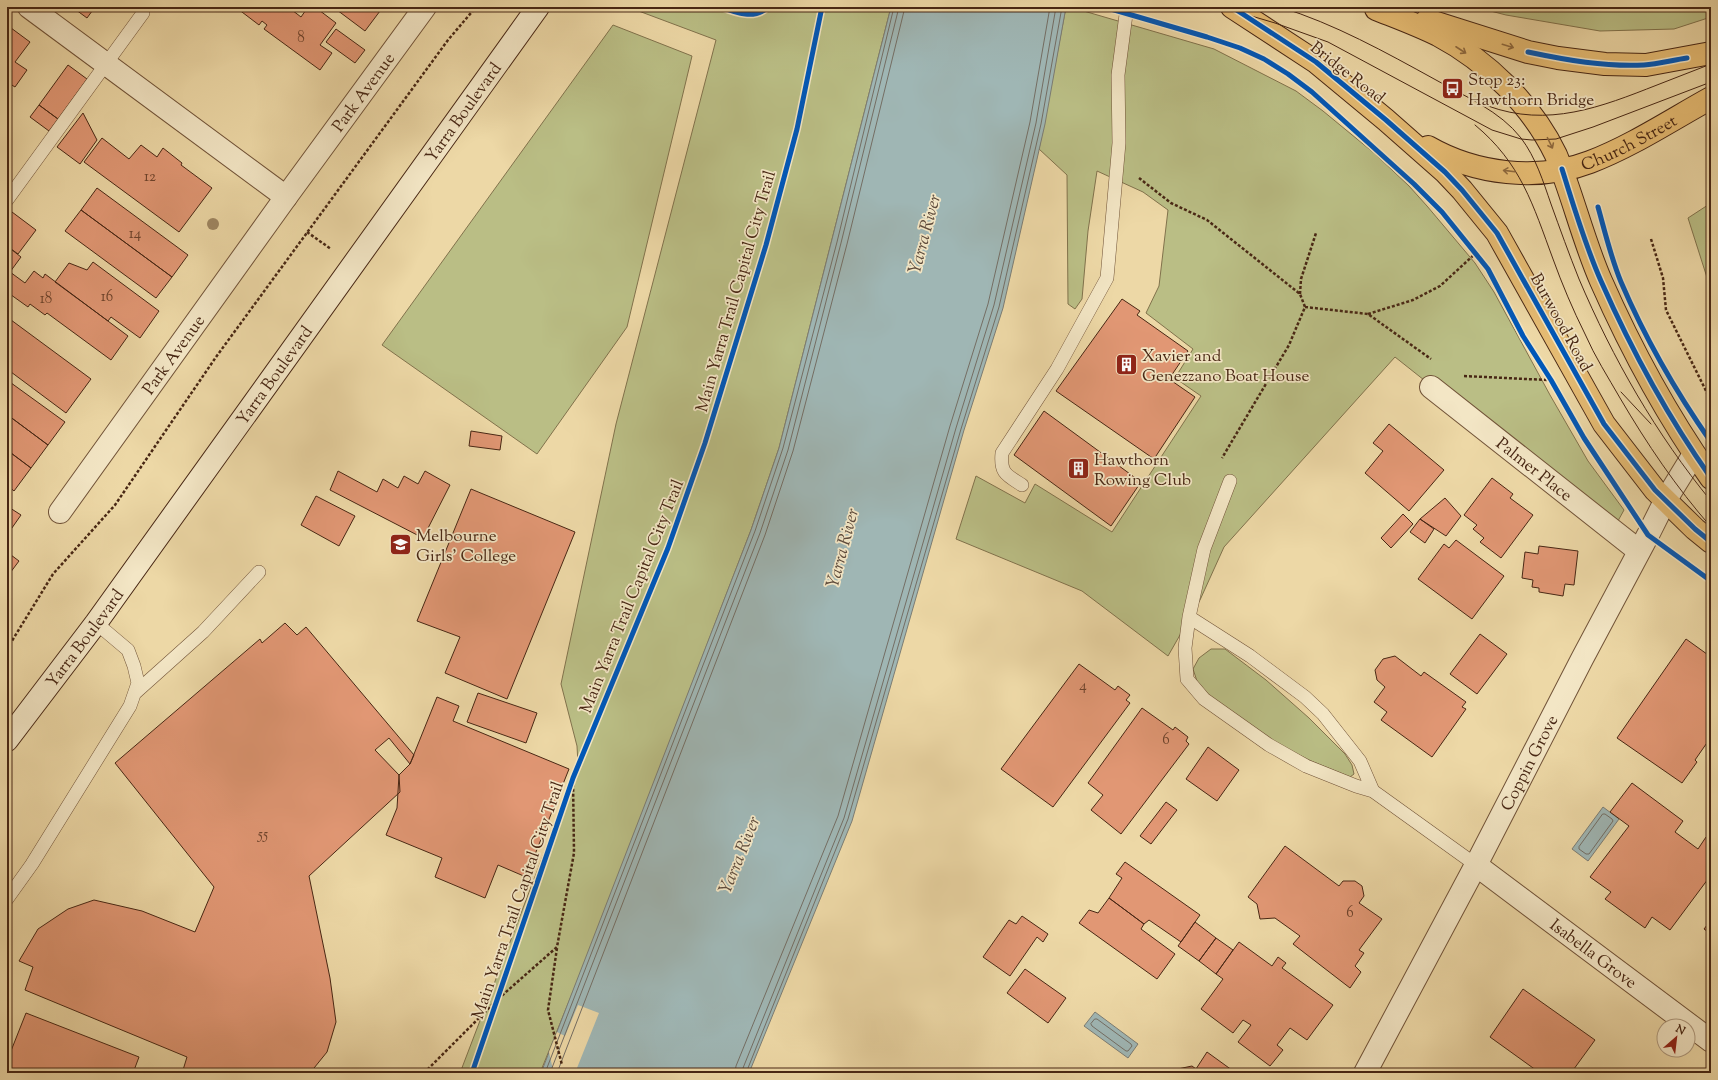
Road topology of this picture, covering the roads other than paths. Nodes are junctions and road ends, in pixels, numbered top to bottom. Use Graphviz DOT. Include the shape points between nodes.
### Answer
graph roads {
  1 [pos="29,7"];
  2 [pos="425,7"];
  3 [pos="538,7"];
  4 [pos="1127,7"];
  5 [pos="1232,7"];
  6 [pos="1370,8"];
  7 [pos="143,13"];
  8 [pos="1711,53"];
  9 [pos="106,64"];
  10 [pos="1711,98"];
  11 [pos="1386,120"];
  12 [pos="1562,169"];
  13 [pos="286,196"];
  14 [pos="7,200"];
  15 [pos="1431,387"];
  16 [pos="1694,454"];
  17 [pos="1711,478"];
  18 [pos="1230,481"];
  19 [pos="1022,485"];
  20 [pos="1665,501"];
  21 [pos="60,512"];
  22 [pos="1711,542"];
  23 [pos="1639,551"];
  24 [pos="259,572"];
  25 [pos="1189,617"];
  26 [pos="96,623"];
  27 [pos="135,693"];
  28 [pos="7,740"];
  29 [pos="1373,791"];
  30 [pos="1476,866"];
  31 [pos="7,899"];
  32 [pos="1711,1042"];
  33 [pos="1365,1073"];
  1 -- 9 [label="street"];
  2 -- 13 [label="street, Park Avenue"];
  3 -- 26 [label="street, Yarra Boulevard"];
  4 -- 19 [label="lane" via="1118,75 1119,143 1107,278 1056,369 1002,453 1001,465 1008,476"];
  5 -- 11 [label="main road, Bridge Road" via="1316,62"];
  6 -- 8 [label="main road, one-way" via="1437,23 1528,52 1566,59 1632,65"];
  6 -- 12 [label="main road, one-way" via="1439,36 1485,68 1532,114"];
  7 -- 9 [label="lane"];
  9 -- 13 [label="street"];
  9 -- 14 [label="lane"];
  10 -- 12 [label="main road, Church Street" via="1610,154"];
  12 -- 11 [label="main road, Church Street, one-way" via="1518,172 1462,163 1436,151"];
  11 -- 20 [label="main road, Burwood Road" via="1445,172 1497,233 1604,424"];
  12 -- 16 [label="main road" via="1601,280 1628,337"];
  13 -- 21 [label="street, Park Avenue"];
  15 -- 23 [label="street, Palmer Place"];
  16 -- 17 [label="main road"];
  16 -- 20 [label="street, Coppin Grove"];
  18 -- 25 [label="lane" via="1204,549"];
  20 -- 22 [label="main road, Burwood Road"];
  20 -- 23 [label="street, Coppin Grove"];
  23 -- 30 [label="street, Coppin Grove"];
  24 -- 27 [label="lane" via="203,632"];
  25 -- 29 [label="lane" via="1250,656 1306,697 1332,724 1360,761"];
  25 -- 29 [label="lane" via="1185,648 1187,679 1204,699 1268,745 1306,766"];
  26 -- 27 [label="lane" via="128,650 138,683"];
  26 -- 28 [label="street, Yarra Boulevard"];
  27 -- 31 [label="lane" via="130,706 32,864"];
  29 -- 30 [label="lane"];
  30 -- 32 [label="street, Isabella Grove"];
  30 -- 33 [label="street, Coppin Grove"];
}
